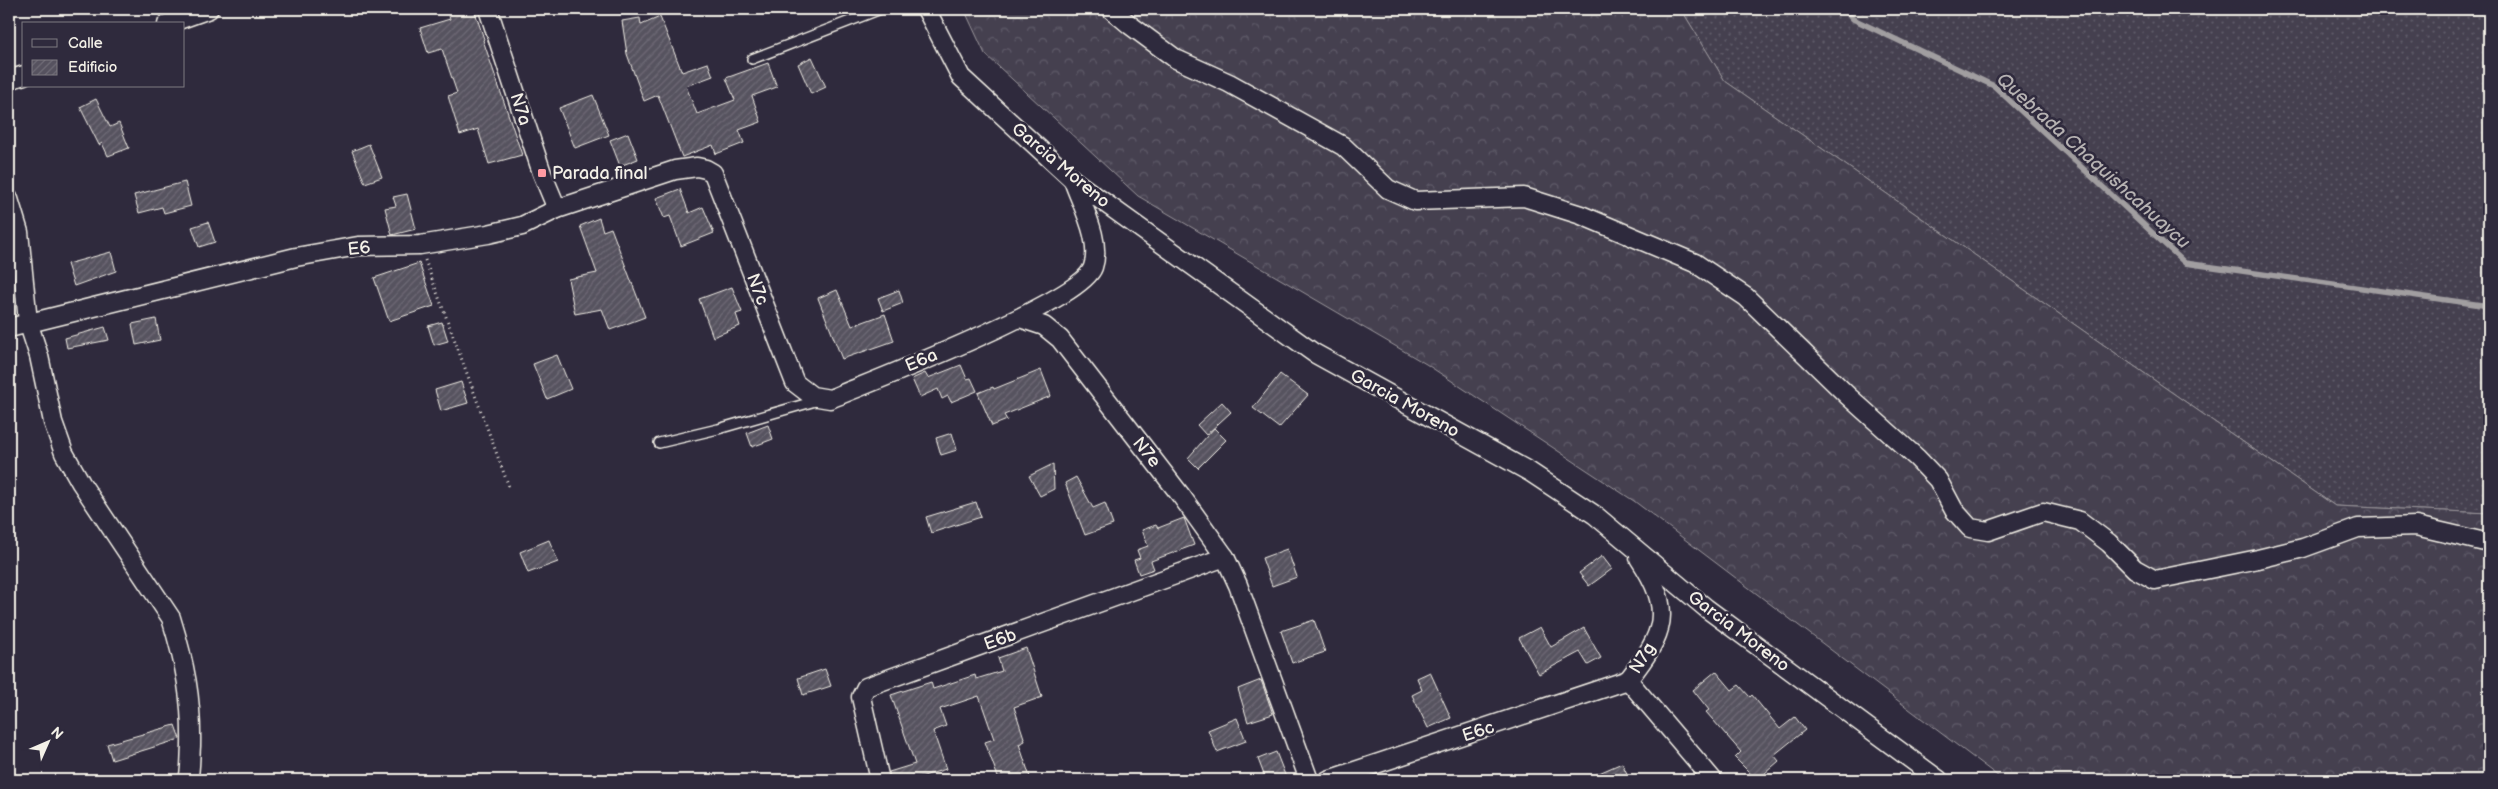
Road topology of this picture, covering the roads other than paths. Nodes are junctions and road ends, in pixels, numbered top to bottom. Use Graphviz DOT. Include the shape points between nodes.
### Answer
graph roads {
  1 [pos="209,9"];
  2 [pos="488,9"];
  3 [pos="881,9"];
  4 [pos="926,9"];
  5 [pos="1111,9"];
  6 [pos="173,22"];
  7 [pos="752,59"];
  8 [pos="22,76"];
  9 [pos="9,80"];
  10 [pos="706,169"];
  11 [pos="1073,180"];
  12 [pos="9,199"];
  13 [pos="557,209"];
  14 [pos="1020,318"];
  15 [pos="28,322"];
  16 [pos="9,328"];
  17 [pos="822,399"];
  18 [pos="659,443"];
  19 [pos="2489,543"];
  20 [pos="1630,544"];
  21 [pos="1225,557"];
  22 [pos="1628,680"];
  23 [pos="188,780"];
  24 [pos="880,780"];
  25 [pos="1309,780"];
  26 [pos="1328,780"];
  27 [pos="1713,780"];
  28 [pos="1939,780"];
  1 -- 6 [label="street"];
  2 -- 13 [label="street, N7a"];
  3 -- 7 [label="lane"];
  4 -- 11 [label="street, Garcia Moreno" via="961,77"];
  5 -- 19 [label="street" via="1176,59 1229,82 1343,146 1388,189 1415,201 1524,197 1589,218 1695,263 1746,297 1917,458 1938,480 1954,510 1970,528 1988,531 2042,512 2080,521 2135,569 2155,580 2258,560 2358,528 2416,526"];
  8 -- 9 [label="street"];
  10 -- 13 [label="street, E6" via="675,170"];
  10 -- 17 [label="street, N7c" via="713,174 788,368 803,391"];
  11 -- 14 [label="street" via="1096,253 1092,270 1080,284"];
  11 -- 20 [label="street, Garcia Moreno" via="1314,353 1530,472 1595,515"];
  12 -- 15 [label="street" via="19,232"];
  13 -- 15 [label="street, E6" via="522,226 488,234 420,245 358,246 296,257"];
  14 -- 17 [label="street, E6a" via="830,399"];
  14 -- 21 [label="street, N7e" via="1044,326 1060,339 1182,496"];
  15 -- 16 [label="street, E6"];
  15 -- 23 [label="street" via="64,454 170,618 187,673 191,724"];
  17 -- 18 [label="lane"];
  20 -- 22 [label="street, N7g" via="1650,575 1661,604 1662,618 1651,651"];
  20 -- 28 [label="street, Garcia Moreno" via="1706,608"];
  21 -- 24 [label="street, E6b" via="866,687 860,697"];
  21 -- 25 [label="street, N7e"];
  22 -- 26 [label="street, E6c"];
  22 -- 27 [label="street, N7g"];
}
